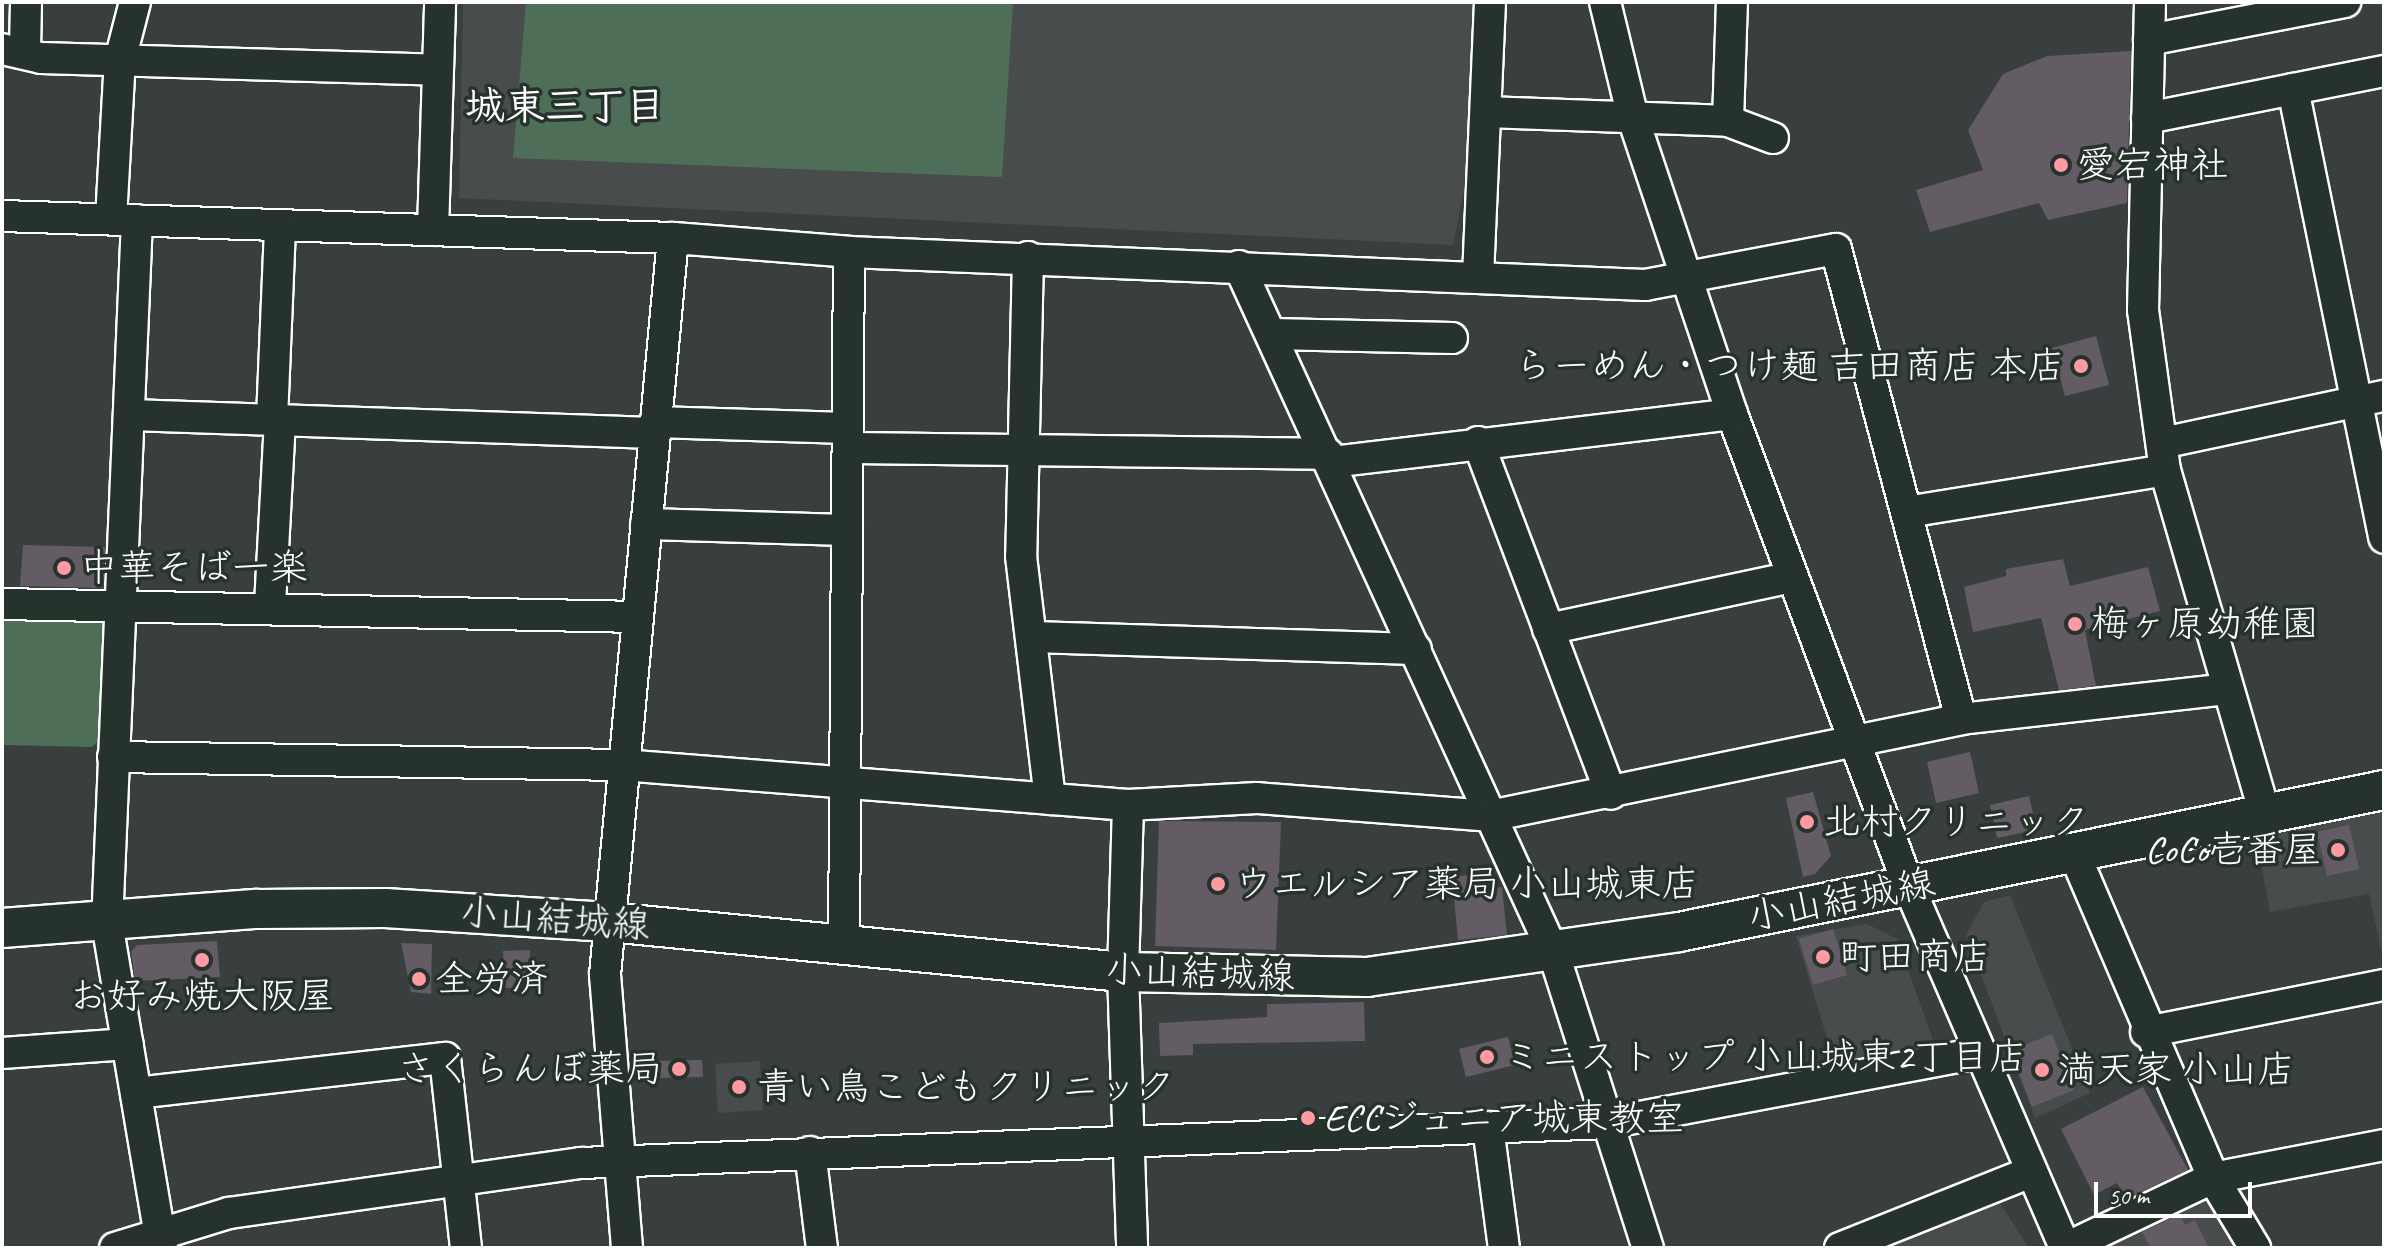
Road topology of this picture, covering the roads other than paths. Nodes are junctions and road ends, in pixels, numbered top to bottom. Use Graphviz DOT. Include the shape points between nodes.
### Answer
graph roads {
  1 [pos="26,2"];
  2 [pos="135,2"];
  3 [pos="440,2"];
  4 [pos="1490,2"];
  5 [pos="1605,2"];
  6 [pos="1732,2"];
  7 [pos="2150,2"];
  8 [pos="2345,2"];
  9 [pos="2149,40"];
  10 [pos="14,49"];
  11 [pos="120,60"];
  12 [pos="438,70"];
  13 [pos="2384,71"];
  14 [pos="2293,89"];
  15 [pos="1487,112"];
  16 [pos="1633,118"];
  17 [pos="2147,118"];
  18 [pos="1728,121"];
  19 [pos="1773,138"];
  20 [pos="2,216"];
  21 [pos="124,220"];
  22 [pos="280,227"];
  23 [pos="433,230"];
  24 [pos="673,238"];
  25 [pos="849,252"];
  26 [pos="1028,257"];
  27 [pos="1239,266"];
  28 [pos="1478,277"];
  29 [pos="1684,280"];
  30 [pos="1272,334"];
  31 [pos="1452,338"];
  32 [pos="2370,399"];
  33 [pos="1732,414"];
  34 [pos="130,415"];
  35 [pos="276,419"];
  36 [pos="654,427"];
  37 [pos="847,438"];
  38 [pos="1478,442"];
  39 [pos="1020,447"];
  40 [pos="2164,456"];
  41 [pos="1329,458"];
  42 [pos="1907,512"];
  43 [pos="646,524"];
  44 [pos="847,530"];
  45 [pos="2384,538"];
  46 [pos="1793,577"];
  47 [pos="121,602"];
  48 [pos="2,604"];
  49 [pos="270,605"];
  50 [pos="638,617"];
  51 [pos="1548,629"];
  52 [pos="1032,637"];
  53 [pos="1416,649"];
  54 [pos="2227,689"];
  55 [pos="1961,719"];
  56 [pos="1855,743"];
  57 [pos="113,757"];
  58 [pos="622,765"];
  59 [pos="844,783"];
  60 [pos="2384,790"];
  61 [pos="1611,794"];
  62 [pos="1050,799"];
  63 [pos="1128,805"];
  64 [pos="2264,811"];
  65 [pos="1490,816"];
  66 [pos="2074,853"];
  67 [pos="1909,887"];
  68 [pos="609,922"];
  69 [pos="107,923"];
  70 [pos="2,928"];
  71 [pos="844,944"];
  72 [pos="1554,954"];
  73 [pos="1123,972"];
  74 [pos="2384,985"];
  75 [pos="2146,1032"];
  76 [pos="128,1044"];
  77 [pos="2,1053"];
  78 [pos="1977,1053"];
  79 [pos="136,1093"];
  80 [pos="1608,1123"];
  81 [pos="1488,1127"];
  82 [pos="1129,1140"];
  83 [pos="2384,1145"];
  84 [pos="810,1152"];
  85 [pos="620,1164"];
  86 [pos="2028,1173"];
  87 [pos="2213,1178"];
  88 [pos="460,1180"];
  89 [pos="160,1240"];
  90 [pos="115,1248"];
  91 [pos="466,1248"];
  92 [pos="627,1248"];
  93 [pos="822,1248"];
  94 [pos="1132,1248"];
  95 [pos="1504,1248"];
  96 [pos="1648,1248"];
  97 [pos="1840,1248"];
  98 [pos="2066,1248"];
  99 [pos="2255,1248"];
  1 -- 10 [label="street"];
  2 -- 11 [label="street"];
  3 -- 12 [label="street"];
  4 -- 15 [label="street"];
  5 -- 16 [label="street"];
  6 -- 18 [label="street"];
  7 -- 9 [label="street"];
  8 -- 9 [label="street"];
  9 -- 17 [label="street"];
  10 -- 11 [label="street" via="41,58"];
  11 -- 12 [label="street"];
  11 -- 21 [label="street"];
  12 -- 23 [label="street"];
  13 -- 14 [label="street"];
  14 -- 17 [label="street"];
  14 -- 32 [label="street"];
  15 -- 16 [label="street"];
  15 -- 28 [label="street"];
  16 -- 18 [label="street"];
  16 -- 29 [label="street"];
  17 -- 40 [label="street" via="2143,310"];
  18 -- 19 [label="street"];
  20 -- 21 [label="street"];
  21 -- 22 [label="street"];
  21 -- 34 [label="street"];
  22 -- 23 [label="street"];
  22 -- 35 [label="street"];
  23 -- 24 [label="street"];
  24 -- 25 [label="street"];
  24 -- 36 [label="street"];
  25 -- 26 [label="street"];
  25 -- 37 [label="street"];
  26 -- 27 [label="street"];
  26 -- 39 [label="street"];
  27 -- 28 [label="street"];
  27 -- 30 [label="street"];
  28 -- 29 [label="street" via="1645,285"];
  29 -- 33 [label="street"];
  29 -- 42 [label="street" via="1836,249"];
  30 -- 31 [label="street"];
  30 -- 41 [label="street"];
  32 -- 40 [label="street"];
  32 -- 45 [label="street"];
  33 -- 38 [label="street"];
  33 -- 46 [label="street"];
  34 -- 35 [label="street"];
  34 -- 47 [label="street"];
  35 -- 36 [label="street"];
  35 -- 49 [label="street"];
  36 -- 37 [label="street"];
  36 -- 43 [label="street"];
  37 -- 39 [label="street"];
  37 -- 44 [label="street"];
  38 -- 41 [label="street"];
  38 -- 51 [label="street"];
  39 -- 41 [label="street"];
  39 -- 52 [label="street" via="1021,556"];
  40 -- 42 [label="street"];
  40 -- 54 [label="street"];
  41 -- 53 [label="street"];
  42 -- 55 [label="street"];
  43 -- 44 [label="street"];
  43 -- 50 [label="street"];
  44 -- 59 [label="street"];
  46 -- 51 [label="street"];
  46 -- 56 [label="street"];
  47 -- 48 [label="street"];
  47 -- 49 [label="street"];
  47 -- 57 [label="street"];
  49 -- 50 [label="street"];
  50 -- 58 [label="street"];
  51 -- 61 [label="street"];
  52 -- 53 [label="street"];
  52 -- 62 [label="street"];
  53 -- 65 [label="street"];
  54 -- 55 [label="street"];
  54 -- 64 [label="street"];
  55 -- 56 [label="street"];
  56 -- 61 [label="street"];
  56 -- 67 [label="street"];
  57 -- 58 [label="street"];
  57 -- 69 [label="street"];
  58 -- 59 [label="street"];
  58 -- 68 [label="street"];
  59 -- 62 [label="street"];
  59 -- 71 [label="street"];
  60 -- 64 [label="main road, 小山結城線"];
  61 -- 65 [label="street"];
  62 -- 63 [label="street"];
  63 -- 65 [label="street" via="1257,798"];
  63 -- 73 [label="street"];
  64 -- 66 [label="main road, 小山結城線"];
  65 -- 72 [label="street"];
  66 -- 67 [label="main road, 小山結城線"];
  66 -- 75 [label="street"];
  67 -- 72 [label="main road, 小山結城線"];
  67 -- 78 [label="street"];
  68 -- 69 [label="main road, 小山結城線" via="385,908 257,909"];
  68 -- 71 [label="main road, 小山結城線"];
  68 -- 85 [label="street" via="605,975"];
  69 -- 70 [label="main road, 小山結城線"];
  69 -- 76 [label="street"];
  71 -- 73 [label="main road, 小山結城線"];
  72 -- 73 [label="main road, 小山結城線" via="1367,977"];
  72 -- 80 [label="street"];
  73 -- 82 [label="street"];
  74 -- 75 [label="street"];
  75 -- 87 [label="street"];
  76 -- 77 [label="street"];
  76 -- 79 [label="street"];
  78 -- 80 [label="street"];
  78 -- 86 [label="street"];
  79 -- 88 [label="street" via="445,1058"];
  79 -- 89 [label="street"];
  80 -- 81 [label="street"];
  80 -- 96 [label="street"];
  81 -- 82 [label="street"];
  81 -- 95 [label="street"];
  82 -- 84 [label="street"];
  82 -- 94 [label="street"];
  83 -- 87 [label="street"];
  84 -- 85 [label="street"];
  84 -- 93 [label="street"];
  85 -- 88 [label="street" via="581,1163"];
  85 -- 92 [label="street"];
  86 -- 97 [label="street"];
  86 -- 98 [label="street"];
  87 -- 98 [label="street"];
  87 -- 99 [label="street"];
  88 -- 89 [label="street" via="229,1213"];
  88 -- 91 [label="street"];
  89 -- 90 [label="street"];
}
